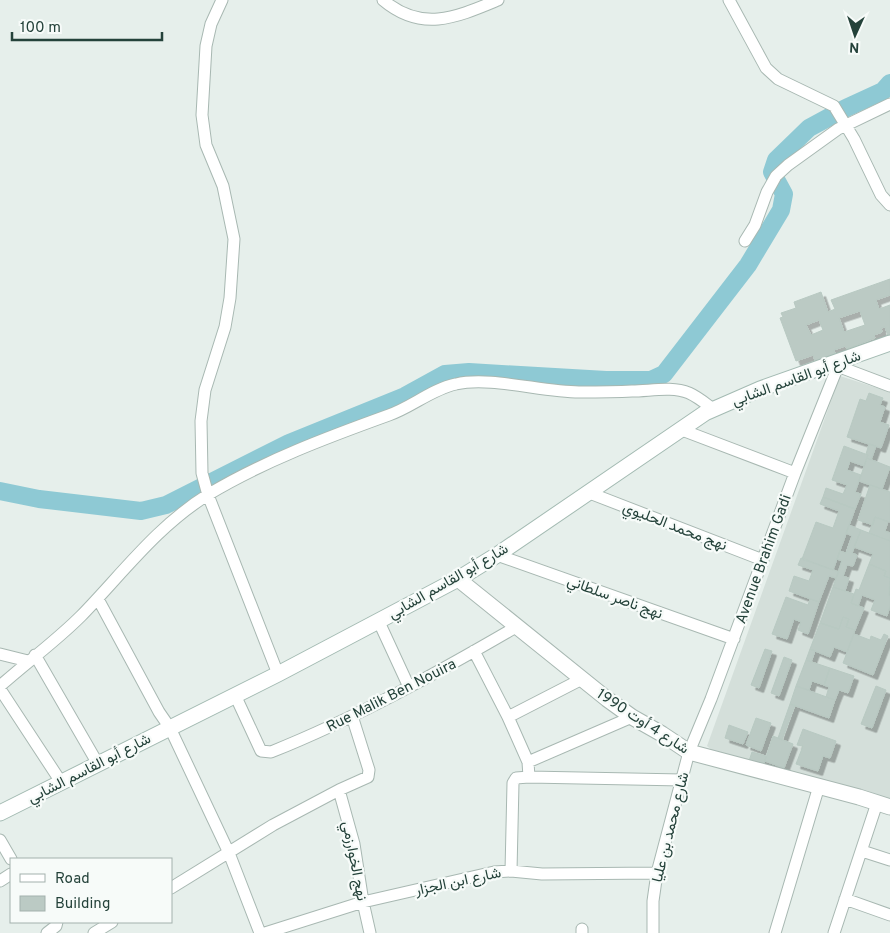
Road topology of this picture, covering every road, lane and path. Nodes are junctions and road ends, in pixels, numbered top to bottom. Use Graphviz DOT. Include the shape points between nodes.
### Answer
graph roads {
  1 [pos="222,0"];
  2 [pos="498,0"];
  3 [pos="729,0"];
  4 [pos="390,2"];
  5 [pos="890,104"];
  6 [pos="844,121"];
  7 [pos="890,205"];
  8 [pos="745,241"];
  9 [pos="890,343"];
  10 [pos="835,365"];
  11 [pos="890,386"];
  12 [pos="713,409"];
  13 [pos="682,430"];
  14 [pos="795,473"];
  15 [pos="207,492"];
  16 [pos="587,492"];
  17 [pos="496,555"];
  18 [pos="763,560"];
  19 [pos="458,579"];
  20 [pos="98,599"];
  21 [pos="379,622"];
  22 [pos="516,627"];
  23 [pos="734,639"];
  24 [pos="474,651"];
  25 [pos="0,654"];
  26 [pos="31,658"];
  27 [pos="278,674"];
  28 [pos="582,679"];
  29 [pos="0,686"];
  30 [pos="409,687"];
  31 [pos="0,690"];
  32 [pos="236,695"];
  33 [pos="352,716"];
  34 [pos="508,716"];
  35 [pos="632,717"];
  36 [pos="170,728"];
  37 [pos="689,752"];
  38 [pos="528,762"];
  39 [pos="98,764"];
  40 [pos="529,777"];
  41 [pos="682,780"];
  42 [pos="61,782"];
  43 [pos="819,786"];
  44 [pos="339,790"];
  45 [pos="884,805"];
  46 [pos="0,813"];
  47 [pos="0,840"];
  48 [pos="862,851"];
  49 [pos="229,853"];
  50 [pos="10,858"];
  51 [pos="890,860"];
  52 [pos="511,871"];
  53 [pos="656,873"];
  54 [pos="172,887"];
  55 [pos="846,900"];
  56 [pos="363,902"];
  57 [pos="890,915"];
  58 [pos="57,923"];
  59 [pos="110,923"];
  60 [pos="47,933"];
  61 [pos="94,933"];
  62 [pos="260,933"];
  63 [pos="265,933"];
  64 [pos="370,933"];
  65 [pos="653,933"];
  66 [pos="775,933"];
  67 [pos="834,933"];
  1 -- 15 [label="street" via="211,24 206,46 202,115 206,144 223,186 234,239 225,327 205,390 201,421 202,473"];
  2 -- 4 [label="street" via="464,14 424,20"];
  3 -- 6 [label="street" via="766,68 778,79 834,106"];
  5 -- 6 [label="street"];
  6 -- 7 [label="street" via="881,195"];
  6 -- 8 [label="street" via="776,176"];
  9 -- 10 [label="main road, شارع أبو القاسم الشابي"];
  10 -- 11 [label="street"];
  10 -- 12 [label="main road, شارع أبو القاسم الشابي" via="760,389"];
  10 -- 14 [label="street, Avenue Brahim Gadi"];
  12 -- 13 [label="main road, شارع أبو القاسم الشابي"];
  12 -- 15 [label="street" via="694,396 673,390 564,392 476,382 457,384 393,413 328,437"];
  13 -- 14 [label="street"];
  13 -- 16 [label="main road, شارع أبو القاسم الشابي"];
  14 -- 18 [label="street, Avenue Brahim Gadi"];
  15 -- 20 [label="street" via="139,551"];
  15 -- 27 [label="street"];
  16 -- 17 [label="main road, شارع أبو القاسم الشابي"];
  16 -- 18 [label="street, نهج محمد الحليوي"];
  17 -- 19 [label="main road, شارع أبو القاسم الشابي"];
  17 -- 23 [label="street, نهج ناصر سلطاني"];
  18 -- 23 [label="street, Avenue Brahim Gadi"];
  19 -- 21 [label="main road, شارع أبو القاسم الشابي"];
  19 -- 22 [label="main road, شارع 4 أوت 1990"];
  20 -- 26 [label="street" via="63,634"];
  20 -- 36 [label="street"];
  21 -- 27 [label="main road, شارع أبو القاسم الشابي"];
  21 -- 30 [label="street"];
  22 -- 24 [label="street, Rue Malik Ben Nouira"];
  22 -- 28 [label="main road, شارع 4 أوت 1990"];
  23 -- 37 [label="street, Avenue Brahim Gadi"];
  24 -- 30 [label="street, Rue Malik Ben Nouira"];
  24 -- 34 [label="street"];
  25 -- 26 [label="street"];
  26 -- 29 [label="street"];
  26 -- 39 [label="street"];
  27 -- 32 [label="main road, شارع أبو القاسم الشابي"];
  28 -- 34 [label="street"];
  28 -- 35 [label="main road, شارع 4 أوت 1990"];
  30 -- 33 [label="street, Rue Malik Ben Nouira"];
  31 -- 42 [label="street"];
  32 -- 33 [label="street, Rue Malik Ben Nouira" via="261,751 272,752"];
  32 -- 36 [label="main road, شارع أبو القاسم الشابي"];
  33 -- 44 [label="street" via="369,773 366,779"];
  34 -- 38 [label="street"];
  35 -- 37 [label="main road, شارع 4 أوت 1990"];
  35 -- 38 [label="street"];
  36 -- 39 [label="main road, شارع أبو القاسم الشابي"];
  36 -- 49 [label="street"];
  37 -- 41 [label="street, شارع محمد بن عليا"];
  37 -- 43 [label="main road, شارع 4 أوت 1990"];
  38 -- 40 [label="street"];
  39 -- 42 [label="main road, شارع أبو القاسم الشابي"];
  40 -- 41 [label="street"];
  40 -- 52 [label="street" via="516,778 513,783"];
  41 -- 53 [label="street, شارع محمد بن عليا"];
  42 -- 46 [label="main road, شارع أبو القاسم الشابي"];
  43 -- 45 [label="main road, شارع 4 أوت 1990"];
  43 -- 66 [label="street"];
  44 -- 49 [label="street"];
  44 -- 56 [label="street, نهج الخوارزمي" via="354,844"];
  45 -- 48 [label="street"];
  47 -- 50 [label="street"];
  48 -- 51 [label="street"];
  48 -- 55 [label="street"];
  49 -- 54 [label="street"];
  49 -- 62 [label="street"];
  52 -- 53 [label="street, شارع ابن الجزار" via="542,874"];
  52 -- 56 [label="street, شارع ابن الجزار" via="494,872"];
  53 -- 65 [label="street, شارع محمد بن عليا"];
  55 -- 57 [label="street"];
  55 -- 67 [label="street"];
  56 -- 63 [label="street, شارع ابن الجزار"];
  56 -- 64 [label="street, نهج الخوارزمي"];
  58 -- 60 [label="street"];
  59 -- 61 [label="street"];
}
